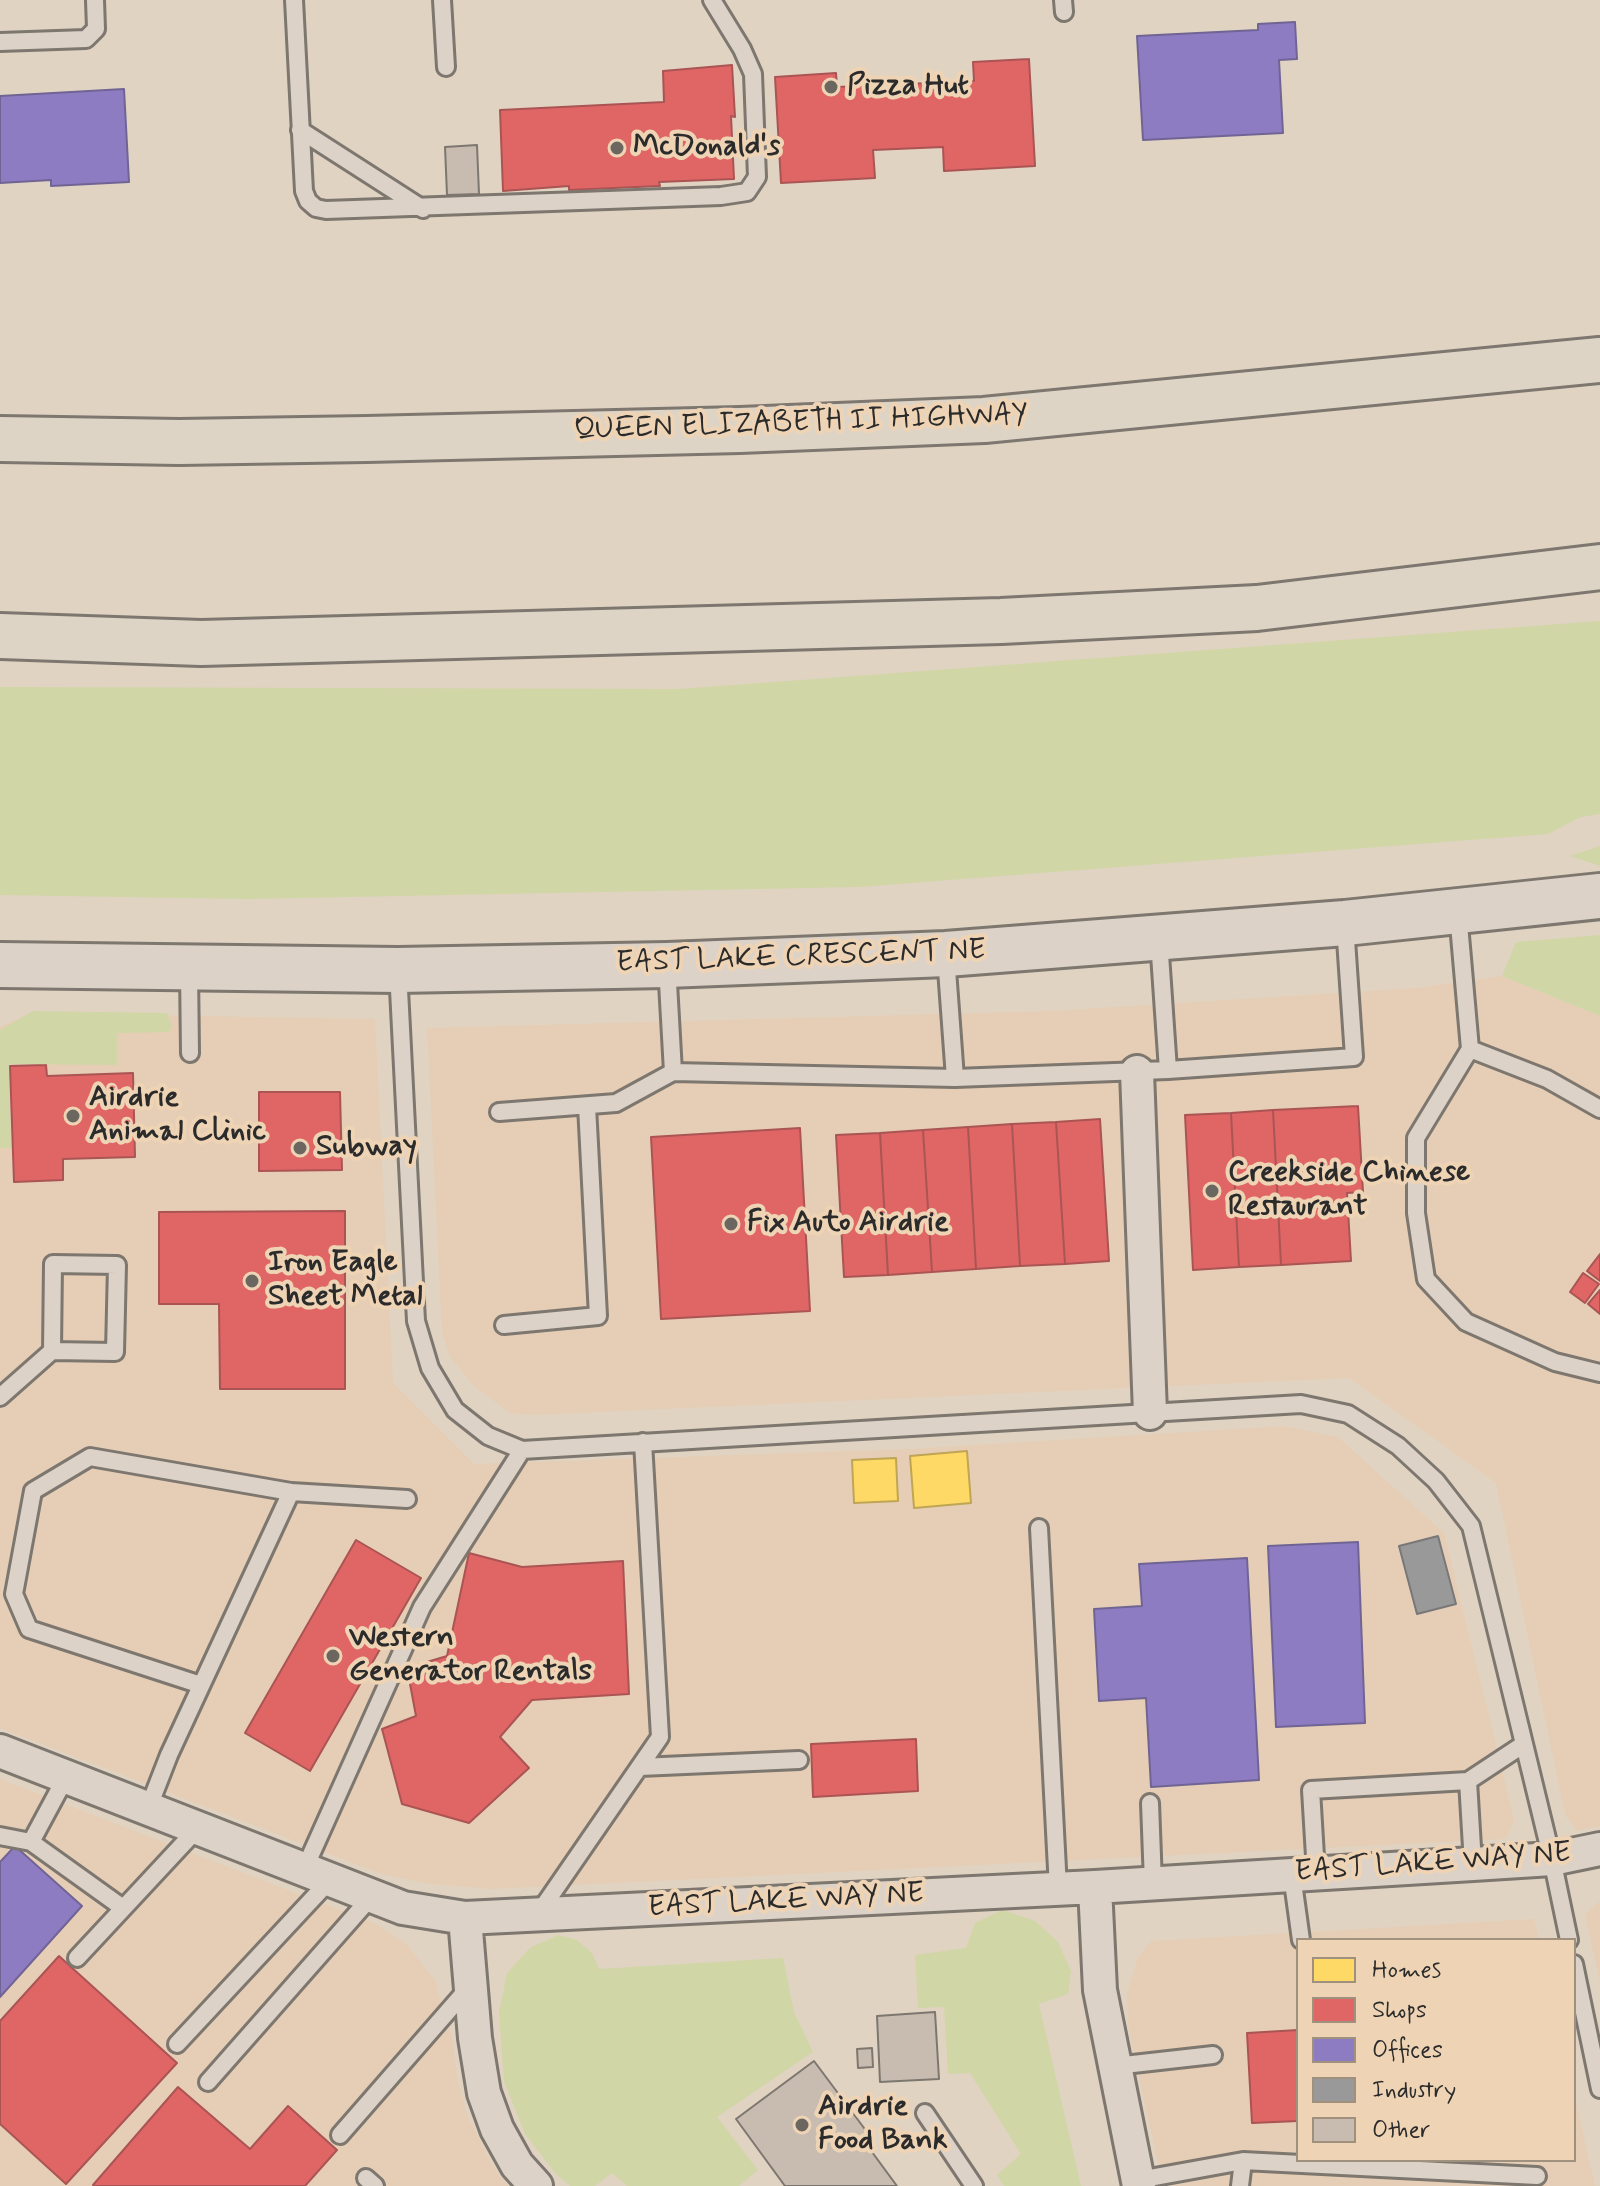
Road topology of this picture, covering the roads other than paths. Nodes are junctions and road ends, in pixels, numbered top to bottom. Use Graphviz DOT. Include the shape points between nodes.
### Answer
graph roads {
  1 [pos="95,0"];
  2 [pos="294,0"];
  3 [pos="442,0"];
  4 [pos="712,0"];
  5 [pos="0,42"];
  6 [pos="446,67"];
  7 [pos="300,130"];
  8 [pos="423,209"];
  9 [pos="1600,360"];
  10 [pos="0,439"];
  11 [pos="1600,567"];
  12 [pos="1600,583"];
  13 [pos="1409,591"];
  14 [pos="0,636"];
  15 [pos="1600,896"];
  16 [pos="1458,911"];
  17 [pos="1345,923"];
  18 [pos="1159,938"];
  19 [pos="946,954"];
  20 [pos="0,965"];
  21 [pos="667,965"];
  22 [pos="189,969"];
  23 [pos="398,970"];
  24 [pos="1470,1049"];
  25 [pos="190,1053"];
  26 [pos="1152,1071"];
  27 [pos="673,1072"];
  28 [pos="955,1078"];
  29 [pos="587,1106"];
  30 [pos="1600,1109"];
  31 [pos="499,1112"];
  32 [pos="504,1325"];
  33 [pos="52,1351"];
  34 [pos="1600,1373"];
  35 [pos="0,1397"];
  36 [pos="1150,1413"];
  37 [pos="643,1442"];
  38 [pos="522,1450"];
  39 [pos="291,1492"];
  40 [pos="407,1499"];
  41 [pos="1039,1528"];
  42 [pos="201,1685"];
  43 [pos="1524,1744"];
  44 [pos="0,1751"];
  45 [pos="799,1760"];
  46 [pos="640,1767"];
  47 [pos="66,1777"];
  48 [pos="1468,1781"];
  49 [pos="1150,1803"];
  50 [pos="148,1809"];
  51 [pos="198,1828"];
  52 [pos="0,1836"];
  53 [pos="31,1842"];
  54 [pos="1600,1849"];
  55 [pos="1552,1859"];
  56 [pos="1473,1864"];
  57 [pos="1304,1874"];
  58 [pos="317,1875"];
  59 [pos="1153,1883"];
  60 [pos="1095,1887"];
  61 [pos="1058,1888"];
  62 [pos="372,1896"];
  63 [pos="123,1908"];
  64 [pos="538,1914"];
  65 [pos="465,1918"];
  66 [pos="1301,1938"];
  67 [pos="1569,1938"];
  68 [pos="77,1958"];
  69 [pos="1576,1974"];
  70 [pos="471,1984"];
  71 [pos="177,2044"];
  72 [pos="1213,2055"];
  73 [pos="1115,2066"];
  74 [pos="208,2082"];
  75 [pos="1600,2089"];
  76 [pos="925,2113"];
  77 [pos="340,2135"];
  78 [pos="1243,2161"];
  79 [pos="1537,2176"];
  80 [pos="1139,2183"];
  81 [pos="536,2186"];
  82 [pos="974,2186"];
  83 [pos="1240,2186"];
  1 -- 5 [label="lane" via="96,29 86,39"];
  2 -- 7 [label="lane"];
  3 -- 6 [label="lane"];
  4 -- 8 [label="lane" via="753,74 757,177 747,192"];
  7 -- 8 [label="lane"];
  7 -- 8 [label="lane" via="304,191 316,208"];
  9 -- 10 [label="highway, QUEEN ELIZABETH II HIGHWAY" via="984,420 367,439"];
  11 -- 13 [label="highway"];
  12 -- 13 [label="highway"];
  13 -- 14 [label="highway" via="1257,608 1001,621 201,643"];
  15 -- 16 [label="street, EAST LAKE CRESCENT NE"];
  16 -- 17 [label="street, EAST LAKE CRESCENT NE"];
  16 -- 24 [label="lane"];
  17 -- 18 [label="street, EAST LAKE CRESCENT NE"];
  17 -- 26 [label="lane" via="1354,1057"];
  18 -- 19 [label="street, EAST LAKE CRESCENT NE"];
  18 -- 26 [label="lane"];
  19 -- 21 [label="street, EAST LAKE CRESCENT NE"];
  19 -- 28 [label="lane"];
  20 -- 22 [label="street, EAST LAKE CRESCENT NE"];
  21 -- 23 [label="street, EAST LAKE CRESCENT NE"];
  21 -- 27 [label="lane"];
  22 -- 23 [label="street, EAST LAKE CRESCENT NE"];
  22 -- 25 [label="lane"];
  23 -- 38 [label="lane" via="416,1321 430,1368 455,1410 488,1436"];
  24 -- 30 [label="lane" via="1547,1079"];
  24 -- 34 [label="lane" via="1416,1138 1416,1213 1426,1279 1466,1322 1555,1362"];
  26 -- 28 [label="lane"];
  26 -- 36 [label="street"];
  27 -- 28 [label="lane"];
  27 -- 29 [label="lane" via="616,1103"];
  29 -- 31 [label="lane"];
  29 -- 32 [label="lane" via="598,1316"];
  33 -- 33 [label="lane" via="115,1352 117,1265 53,1264"];
  33 -- 35 [label="lane"];
  36 -- 37 [label="lane"];
  36 -- 43 [label="lane" via="1301,1404 1348,1414 1398,1446 1436,1481 1471,1526"];
  37 -- 38 [label="lane"];
  37 -- 46 [label="lane" via="660,1737"];
  38 -- 58 [label="lane" via="422,1607"];
  39 -- 40 [label="lane"];
  39 -- 42 [label="lane"];
  39 -- 42 [label="lane" via="90,1457 33,1491 14,1594 29,1629"];
  41 -- 61 [label="lane"];
  42 -- 50 [label="lane"];
  43 -- 48 [label="lane"];
  43 -- 55 [label="lane"];
  44 -- 47 [label="street, EAST LAKE WAY NE"];
  45 -- 46 [label="lane"];
  46 -- 64 [label="lane"];
  47 -- 50 [label="street, EAST LAKE WAY NE"];
  47 -- 53 [label="lane"];
  48 -- 56 [label="lane"];
  48 -- 57 [label="lane" via="1311,1790"];
  49 -- 59 [label="lane"];
  50 -- 51 [label="street, EAST LAKE WAY NE"];
  51 -- 58 [label="street, EAST LAKE WAY NE"];
  51 -- 63 [label="lane"];
  52 -- 53 [label="lane"];
  53 -- 63 [label="lane"];
  54 -- 55 [label="street, EAST LAKE WAY NE"];
  55 -- 56 [label="street, EAST LAKE WAY NE"];
  55 -- 67 [label="lane"];
  56 -- 57 [label="street, EAST LAKE WAY NE"];
  57 -- 59 [label="street, EAST LAKE WAY NE"];
  57 -- 66 [label="lane"];
  58 -- 62 [label="street, EAST LAKE WAY NE"];
  58 -- 71 [label="lane"];
  59 -- 60 [label="street, EAST LAKE WAY NE"];
  60 -- 61 [label="street, EAST LAKE WAY NE"];
  60 -- 73 [label="street" via="1100,1990"];
  61 -- 64 [label="street, EAST LAKE WAY NE"];
  62 -- 65 [label="street, EAST LAKE WAY NE" via="403,1908"];
  62 -- 74 [label="lane"];
  63 -- 68 [label="lane"];
  64 -- 65 [label="street, EAST LAKE WAY NE"];
  65 -- 70 [label="street"];
  69 -- 75 [label="lane"];
  70 -- 77 [label="lane"];
  70 -- 81 [label="street" via="484,2093 517,2165"];
  72 -- 73 [label="lane"];
  73 -- 80 [label="street"];
  76 -- 82 [label="lane"];
  78 -- 79 [label="lane"];
  78 -- 80 [label="lane"];
  78 -- 83 [label="lane"];
}
